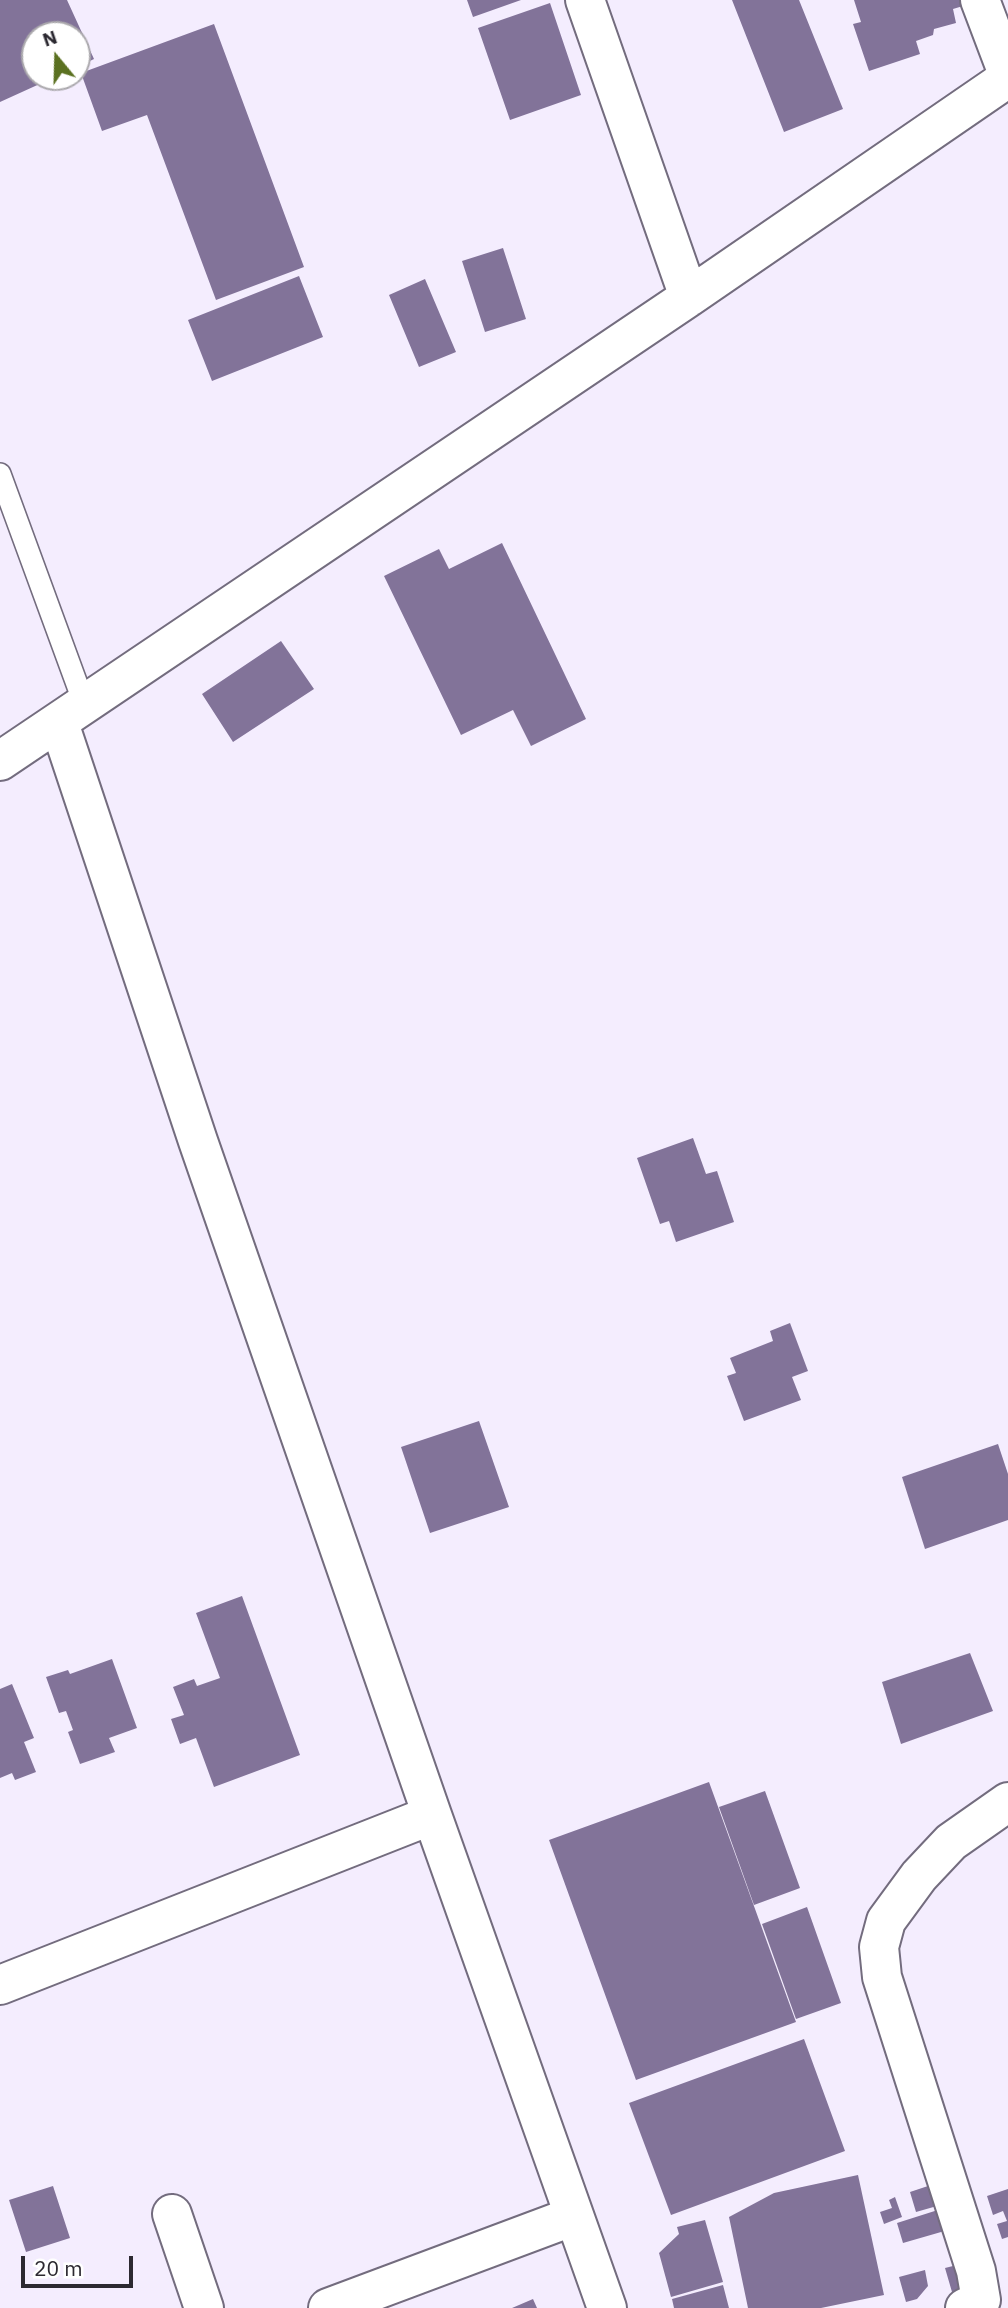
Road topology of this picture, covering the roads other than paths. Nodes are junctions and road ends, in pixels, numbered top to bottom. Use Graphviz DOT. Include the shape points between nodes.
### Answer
graph roads {
  1 [pos="585,0"];
  2 [pos="980,0"];
  3 [pos="1008,76"];
  4 [pos="689,297"];
  5 [pos="0,474"];
  6 [pos="72,714"];
  7 [pos="0,761"];
  8 [pos="1008,1802"];
  9 [pos="432,1815"];
  10 [pos="0,1985"];
  11 [pos="172,2214"];
  12 [pos="574,2216"];
  13 [pos="204,2308"];
  14 [pos="328,2308"];
  15 [pos="607,2308"];
  16 [pos="965,2308"];
  1 -- 4 [label="street"];
  2 -- 3 [label="street"];
  3 -- 4 [label="street"];
  4 -- 6 [label="street"];
  5 -- 6 [label="lane"];
  6 -- 7 [label="street"];
  6 -- 9 [label="street" via="194,1128"];
  8 -- 16 [label="street" via="951,1842 919,1876 886,1921 879,1947 881,1977 976,2271 981,2300"];
  9 -- 10 [label="street"];
  9 -- 12 [label="street"];
  11 -- 13 [label="street"];
  12 -- 14 [label="street"];
  12 -- 15 [label="street"];
}
